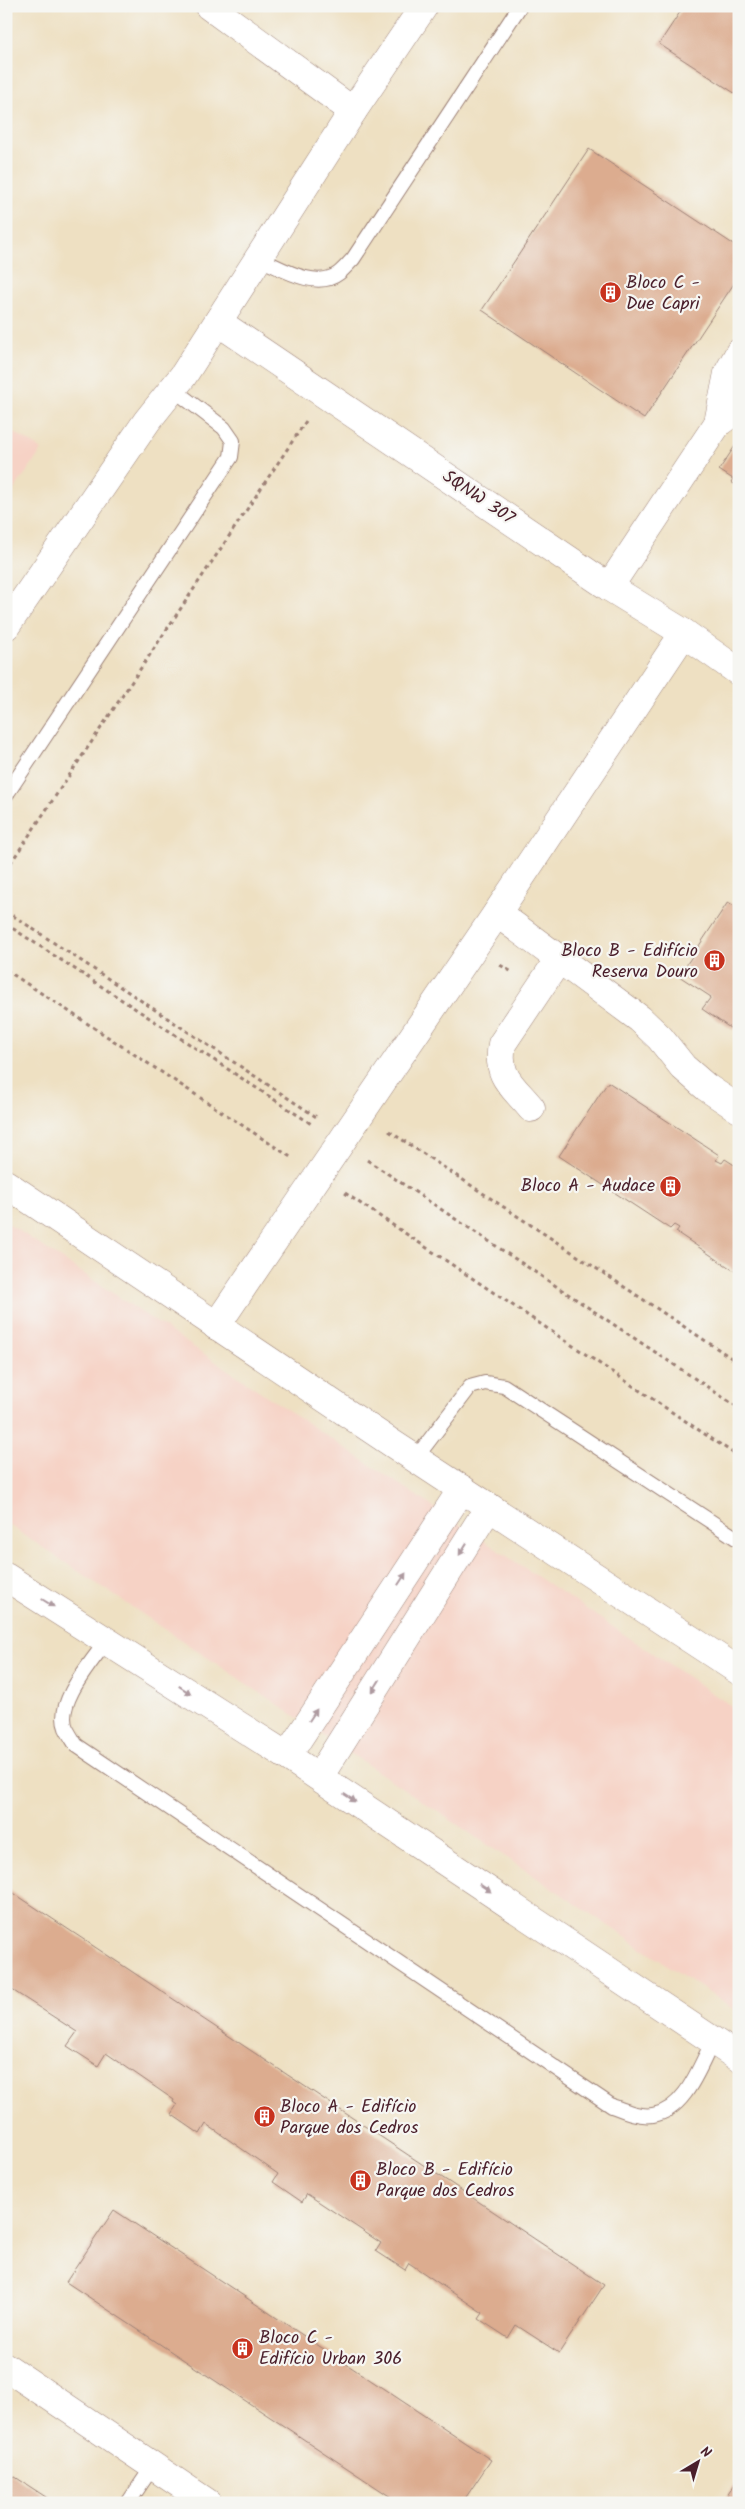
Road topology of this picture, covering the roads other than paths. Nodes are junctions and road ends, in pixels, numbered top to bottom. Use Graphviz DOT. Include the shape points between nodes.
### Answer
graph roads {
  1 [pos="209,6"];
  2 [pos="424,6"];
  3 [pos="520,6"];
  4 [pos="353,111"];
  5 [pos="258,258"];
  6 [pos="218,322"];
  7 [pos="739,353"];
  8 [pos="173,389"];
  9 [pos="728,416"];
  10 [pos="609,587"];
  11 [pos="6,626"];
  12 [pos="684,633"];
  13 [pos="739,672"];
  14 [pos="6,795"];
  15 [pos="497,913"];
  16 [pos="559,959"];
  17 [pos="531,1108"];
  18 [pos="739,1109"];
  19 [pos="6,1184"];
  20 [pos="216,1326"];
  21 [pos="415,1459"];
  22 [pos="462,1489"];
  23 [pos="489,1508"];
  24 [pos="739,1540"];
  25 [pos="6,1577"];
  26 [pos="107,1640"];
  27 [pos="739,1671"];
  28 [pos="286,1756"];
  29 [pos="319,1777"];
  30 [pos="713,2041"];
  31 [pos="739,2058"];
  32 [pos="6,2366"];
  33 [pos="153,2466"];
  34 [pos="128,2503"];
  35 [pos="208,2503"];
  1 -- 4 [label="street"];
  2 -- 4 [label="street"];
  3 -- 5 [label="lane" via="339,274 324,280 301,277"];
  4 -- 5 [label="street"];
  5 -- 6 [label="street"];
  6 -- 8 [label="street"];
  6 -- 10 [label="street, SQNW 307"];
  7 -- 9 [label="street" via="728,373"];
  8 -- 11 [label="street" via="147,421"];
  8 -- 14 [label="lane" via="224,428 233,441 231,457"];
  9 -- 10 [label="street"];
  10 -- 12 [label="street, SQNW 307"];
  12 -- 13 [label="street, SQNW 307"];
  12 -- 15 [label="street"];
  15 -- 16 [label="street"];
  15 -- 20 [label="street"];
  16 -- 17 [label="street" via="502,1044 499,1061 503,1075"];
  16 -- 18 [label="street" via="640,1019 706,1088"];
  19 -- 20 [label="street"];
  20 -- 21 [label="street"];
  21 -- 22 [label="street"];
  21 -- 24 [label="lane" via="470,1387 485,1383 504,1386"];
  22 -- 23 [label="street"];
  28 -- 22 [label="street, one-way"];
  23 -- 27 [label="street"];
  23 -- 29 [label="street, one-way"];
  25 -- 26 [label="street, one-way"];
  26 -- 28 [label="street, one-way"];
  26 -- 30 [label="lane" via="70,1694 65,1711 66,1727 76,1745 612,2106 634,2114 654,2115 674,2105 688,2089"];
  28 -- 29 [label="street"];
  29 -- 30 [label="street, one-way"];
  30 -- 31 [label="street"];
  32 -- 33 [label="street"];
  33 -- 34 [label="lane"];
  33 -- 35 [label="street"];
}
